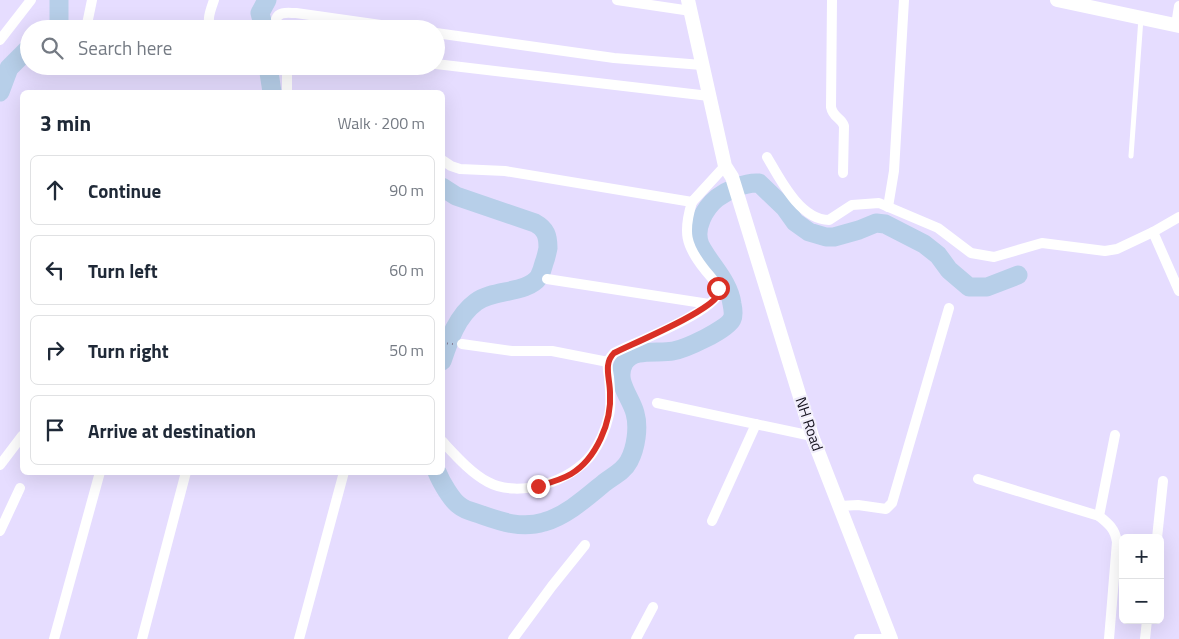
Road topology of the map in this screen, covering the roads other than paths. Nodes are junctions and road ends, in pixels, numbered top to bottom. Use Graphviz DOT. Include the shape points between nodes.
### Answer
graph roads {
  1 [pos="31,0"];
  2 [pos="92,0"];
  3 [pos="214,0"];
  4 [pos="617,0"];
  5 [pos="832,0"];
  6 [pos="904,0"];
  7 [pos="1057,0"];
  8 [pos="690,5"];
  9 [pos="1105,5"];
  10 [pos="1179,6"];
  11 [pos="1141,18"];
  12 [pos="88,20"];
  13 [pos="208,20"];
  14 [pos="277,20"];
  15 [pos="345,20"];
  16 [pos="1178,26"];
  17 [pos="445,34"];
  18 [pos="0,40"];
  19 [pos="445,65"];
  20 [pos="702,65"];
  21 [pos="287,75"];
  22 [pos="287,90"];
  23 [pos="709,96"];
  24 [pos="1131,156"];
  25 [pos="767,157"];
  26 [pos="445,162"];
  27 [pos="728,171"];
  28 [pos="843,174"];
  29 [pos="692,202"];
  30 [pos="888,206"];
  31 [pos="1179,216"];
  32 [pos="1152,232"];
  33 [pos="547,279"];
  34 [pos="1179,290"];
  35 [pos="709,304"];
  36 [pos="949,308"];
  37 [pos="462,344"];
  38 [pos="608,362"];
  39 [pos="658,403"];
  40 [pos="756,424"];
  41 [pos="812,436"];
  42 [pos="1115,436"];
  43 [pos="20,439"];
  44 [pos="445,445"];
  45 [pos="0,465"];
  46 [pos="99,475"];
  47 [pos="185,475"];
  48 [pos="343,475"];
  49 [pos="978,479"];
  50 [pos="1163,481"];
  51 [pos="20,488"];
  52 [pos="840,506"];
  53 [pos="1099,516"];
  54 [pos="712,521"];
  55 [pos="0,531"];
  56 [pos="1157,534"];
  57 [pos="585,545"];
  58 [pos="653,607"];
  59 [pos="1147,624"];
  60 [pos="54,639"];
  61 [pos="142,639"];
  62 [pos="299,639"];
  63 [pos="513,639"];
  64 [pos="636,639"];
  65 [pos="859,639"];
  66 [pos="891,639"];
  67 [pos="1109,639"];
  68 [pos="1145,639"];
  1 -- 18 [label="street"];
  2 -- 12 [label="street"];
  3 -- 13 [label="street"];
  4 -- 8 [label="street"];
  5 -- 28 [label="street" via="831,107 844,126"];
  6 -- 30 [label="street" via="894,171"];
  7 -- 9 [label="main road"];
  8 -- 20 [label="main road"];
  9 -- 11 [label="main road"];
  10 -- 16 [label="street"];
  11 -- 16 [label="main road"];
  11 -- 24 [label="lane"];
  14 -- 15 [label="street" via="280,14 296,13"];
  17 -- 20 [label="street" via="614,58"];
  19 -- 23 [label="street"];
  20 -- 23 [label="main road"];
  21 -- 22 [label="street"];
  23 -- 27 [label="main road"];
  25 -- 30 [label="street" via="786,189 805,211 816,218 834,218 845,209 865,203"];
  26 -- 29 [label="street" via="460,169 506,171"];
  27 -- 29 [label="street"];
  27 -- 41 [label="main road, NH Road"];
  29 -- 35 [label="street" via="687,241 697,260 716,283 719,293"];
  30 -- 32 [label="street" via="938,228 971,254 986,257 1042,243 1111,250"];
  31 -- 32 [label="street"];
  32 -- 34 [label="street"];
  33 -- 35 [label="street"];
  35 -- 38 [label="street" via="614,353"];
  36 -- 52 [label="street" via="892,503 886,509"];
  37 -- 38 [label="street" via="512,351 552,351"];
  38 -- 44 [label="street" via="609,415 592,454 571,474 520,489 490,483 474,473"];
  39 -- 40 [label="street"];
  40 -- 41 [label="street"];
  40 -- 54 [label="street"];
  41 -- 52 [label="main road, NH Road"];
  42 -- 53 [label="street"];
  43 -- 45 [label="street"];
  46 -- 60 [label="street"];
  47 -- 61 [label="street"];
  48 -- 62 [label="street"];
  49 -- 53 [label="street"];
  50 -- 56 [label="street"];
  51 -- 55 [label="street"];
  52 -- 66 [label="main road, NH Road"];
  53 -- 67 [label="street" via="1111,526 1117,542"];
  57 -- 63 [label="street"];
  58 -- 64 [label="street"];
  59 -- 68 [label="street"];
  65 -- 66 [label="street"];
}
